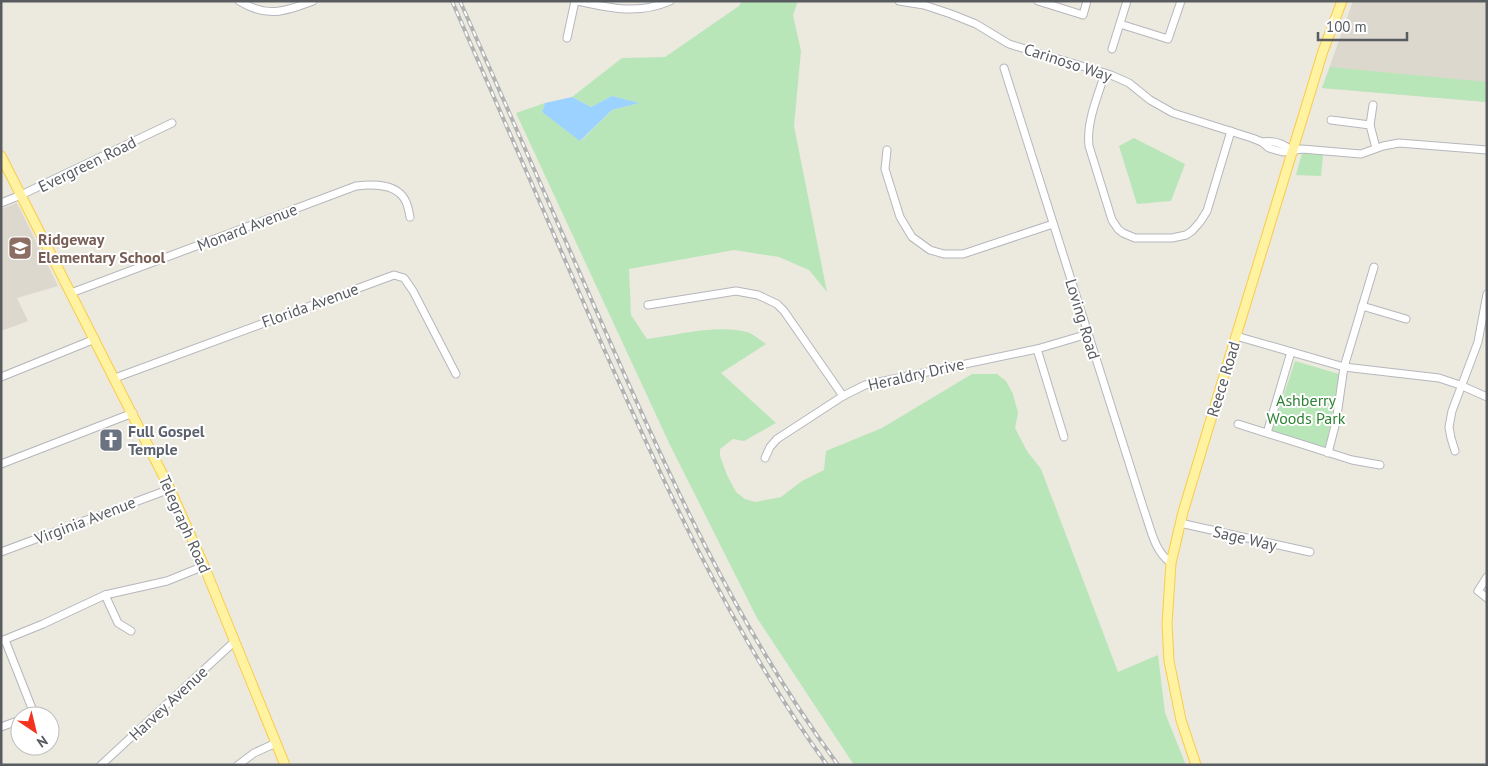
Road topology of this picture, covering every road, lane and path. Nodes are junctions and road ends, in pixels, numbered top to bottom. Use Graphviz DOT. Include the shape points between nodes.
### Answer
graph roads {
  1 [pos="239,1"];
  2 [pos="313,1"];
  3 [pos="576,1"];
  4 [pos="670,1"];
  5 [pos="899,1"];
  6 [pos="1038,1"];
  7 [pos="1087,1"];
  8 [pos="1127,1"];
  9 [pos="1181,1"];
  10 [pos="1342,1"];
  11 [pos="1120,24"];
  12 [pos="567,38"];
  13 [pos="1112,49"];
  14 [pos="1004,68"];
  15 [pos="1105,73"];
  16 [pos="1373,105"];
  17 [pos="1331,120"];
  18 [pos="172,123"];
  19 [pos="1370,125"];
  20 [pos="1231,131"];
  21 [pos="1376,148"];
  22 [pos="887,150"];
  23 [pos="1487,150"];
  24 [pos="1292,151"];
  25 [pos="1,156"];
  26 [pos="21,195"];
  27 [pos="1,203"];
  28 [pos="410,217"];
  29 [pos="1053,224"];
  30 [pos="1374,267"];
  31 [pos="71,293"];
  32 [pos="1487,294"];
  33 [pos="648,305"];
  34 [pos="1362,306"];
  35 [pos="1406,319"];
  36 [pos="1088,334"];
  37 [pos="1236,336"];
  38 [pos="95,339"];
  39 [pos="1037,349"];
  40 [pos="1292,352"];
  41 [pos="1344,367"];
  42 [pos="456,374"];
  43 [pos="1,377"];
  44 [pos="115,378"];
  45 [pos="1460,385"];
  46 [pos="843,396"];
  47 [pos="1487,397"];
  48 [pos="133,414"];
  49 [pos="1238,424"];
  50 [pos="1267,433"];
  51 [pos="1064,437"];
  52 [pos="1455,451"];
  53 [pos="1328,453"];
  54 [pos="765,458"];
  55 [pos="1,464"];
  56 [pos="1380,465"];
  57 [pos="170,489"];
  58 [pos="1180,523"];
  59 [pos="1,552"];
  60 [pos="1310,552"];
  61 [pos="1171,563"];
  62 [pos="204,566"];
  63 [pos="1487,577"];
  64 [pos="105,595"];
  65 [pos="1487,598"];
  66 [pos="131,631"];
  67 [pos="3,641"];
  68 [pos="235,641"];
  69 [pos="29,706"];
  70 [pos="276,743"];
  71 [pos="102,765"];
  72 [pos="238,765"];
  73 [pos="285,765"];
  74 [pos="1196,765"];
  1 -- 2 [label="street" via="270,13 283,12"];
  3 -- 4 [label="street" via="634,10"];
  3 -- 12 [label="street"];
  5 -- 15 [label="street, Carinoso Way" via="951,14 976,24 1009,44"];
  6 -- 7 [label="street" via="1083,14"];
  8 -- 11 [label="street"];
  9 -- 11 [label="street" via="1168,39"];
  10 -- 24 [label="main road, Reece Road"];
  11 -- 13 [label="street"];
  14 -- 29 [label="street, Loving Road"];
  15 -- 20 [label="street, Carinoso Way" via="1129,84 1173,113"];
  15 -- 20 [label="street" via="1090,125 1089,146 1112,220 1128,236 1142,239 1180,237 1196,227 1207,211"];
  16 -- 19 [label="street"];
  17 -- 19 [label="street"];
  18 -- 26 [label="street, Evergreen Road"];
  19 -- 21 [label="street"];
  20 -- 24 [label="street, Carinoso Way" via="1262,142 1269,148"];
  21 -- 23 [label="street, Carinoso Way" via="1399,144"];
  21 -- 24 [label="street, Carinoso Way" via="1356,154"];
  22 -- 29 [label="street" via="885,170 900,217 912,237 930,250 963,254"];
  24 -- 37 [label="main road, Reece Road"];
  25 -- 26 [label="main road, Telegraph Road"];
  26 -- 27 [label="street, Evergreen Road"];
  26 -- 31 [label="main road, Telegraph Road"];
  28 -- 31 [label="street, Monard Avenue" via="403,197 389,187 356,186"];
  29 -- 36 [label="street, Loving Road"];
  30 -- 34 [label="street"];
  31 -- 38 [label="main road, Telegraph Road"];
  32 -- 45 [label="street" via="1478,342"];
  33 -- 46 [label="street" via="736,291 768,299 791,319"];
  34 -- 35 [label="street"];
  34 -- 41 [label="street"];
  36 -- 39 [label="street, Heraldry Drive"];
  36 -- 61 [label="street, Loving Road" via="1157,547"];
  37 -- 40 [label="street"];
  37 -- 58 [label="main road, Reece Road"];
  38 -- 43 [label="street"];
  38 -- 44 [label="main road, Telegraph Road"];
  39 -- 46 [label="street, Heraldry Drive" via="876,382"];
  39 -- 51 [label="street"];
  40 -- 41 [label="street"];
  40 -- 50 [label="street"];
  41 -- 45 [label="street" via="1420,375"];
  41 -- 53 [label="street"];
  42 -- 44 [label="street, Florida Avenue" via="413,291 404,278 394,275"];
  44 -- 48 [label="main road, Telegraph Road"];
  45 -- 47 [label="street"];
  45 -- 52 [label="street" via="1449,427"];
  46 -- 54 [label="street, Heraldry Drive" via="777,439"];
  48 -- 55 [label="street"];
  48 -- 57 [label="main road, Telegraph Road"];
  49 -- 50 [label="street"];
  50 -- 53 [label="street"];
  53 -- 56 [label="street"];
  57 -- 59 [label="street, Virginia Avenue"];
  57 -- 62 [label="main road, Telegraph Road"];
  58 -- 60 [label="street, Sage Way"];
  58 -- 61 [label="main road, Reece Road"];
  61 -- 74 [label="main road, Reece Road" via="1167,624 1170,661 1181,720"];
  62 -- 64 [label="street" via="167,581"];
  62 -- 68 [label="main road, Telegraph Road"];
  63 -- 65 [label="street" via="1478,591"];
  64 -- 66 [label="street" via="118,622"];
  64 -- 67 [label="street"];
  67 -- 69 [label="street"];
  68 -- 70 [label="main road, Telegraph Road"];
  68 -- 71 [label="street, Harvey Avenue"];
  70 -- 72 [label="street"];
  70 -- 73 [label="main road, Telegraph Road"];
}
